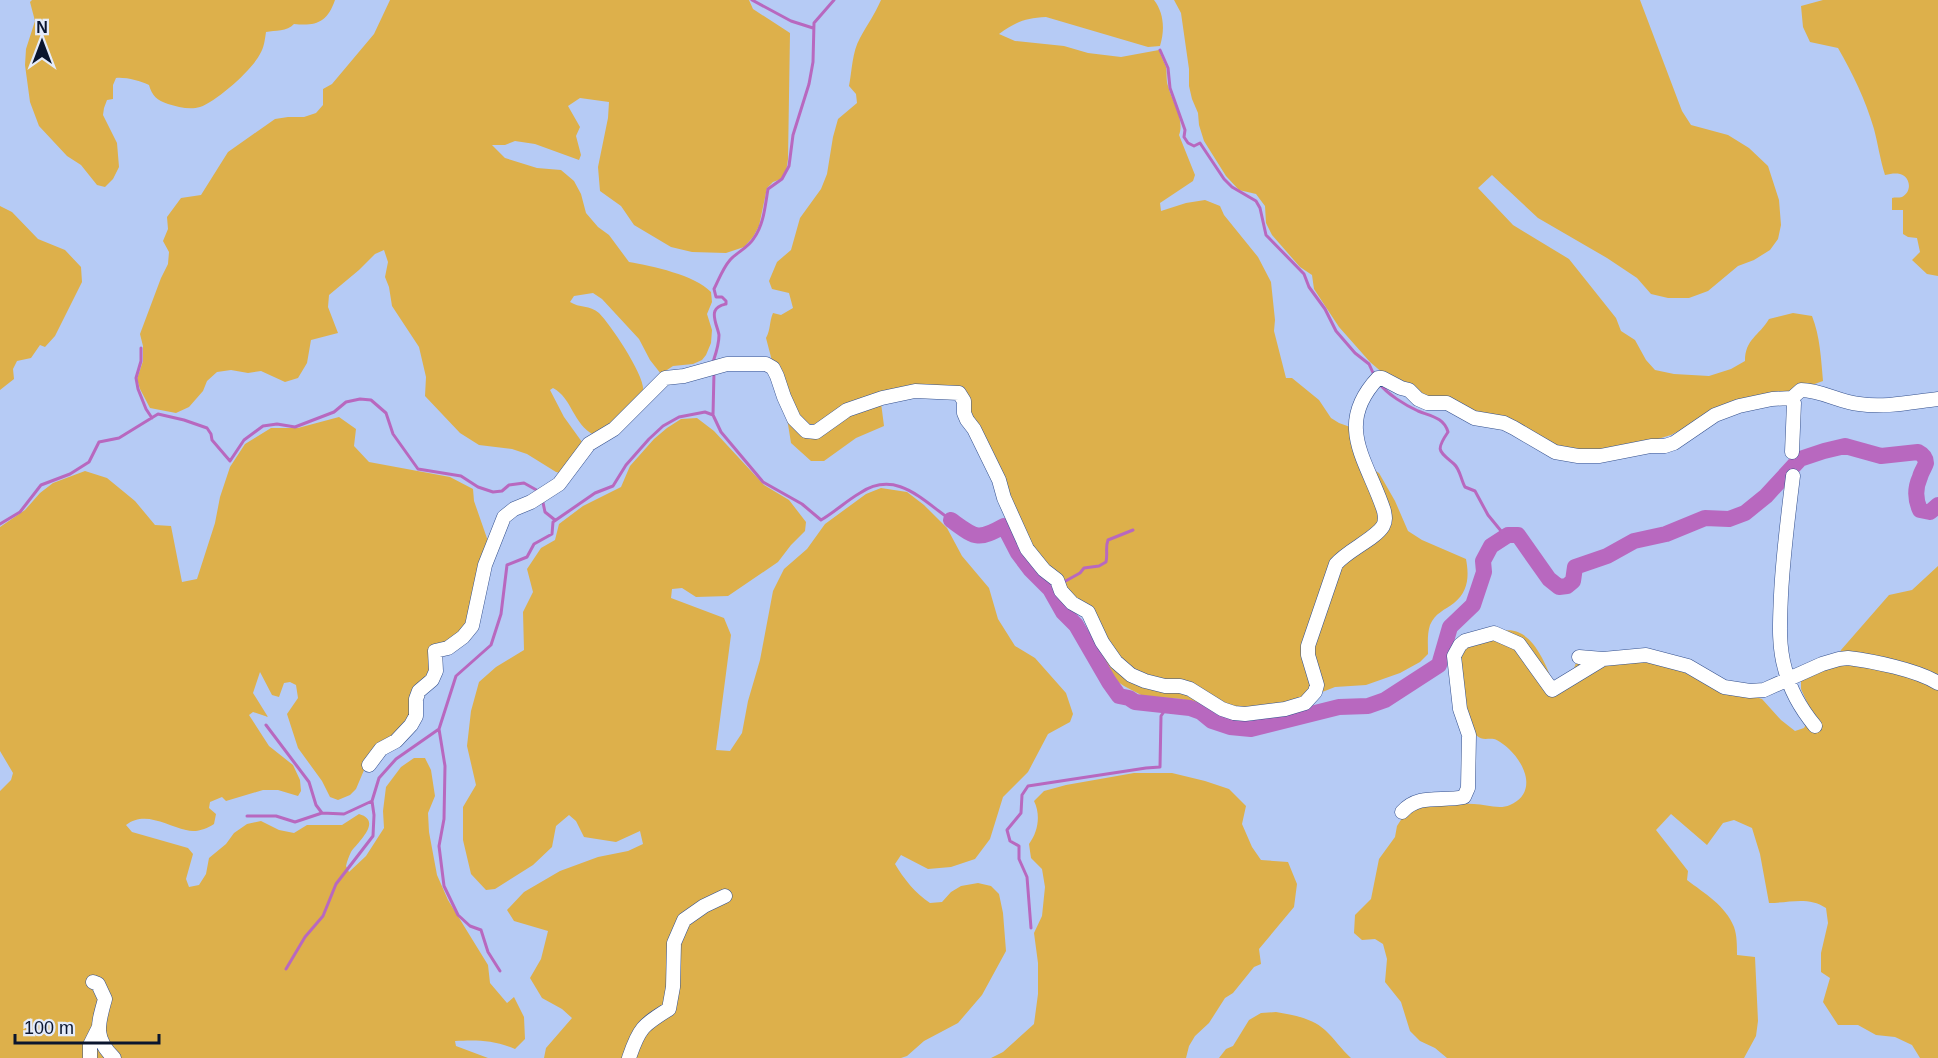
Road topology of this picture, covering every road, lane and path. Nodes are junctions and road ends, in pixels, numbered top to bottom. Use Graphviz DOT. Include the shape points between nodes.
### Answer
graph roads {
  1 [pos="1792,398"];
  2 [pos="1938,399"];
  3 [pos="1792,452"];
  4 [pos="1793,476"];
  5 [pos="1579,657"];
  6 [pos="1603,659"];
  7 [pos="1788,681"];
  8 [pos="1938,683"];
  9 [pos="1815,726"];
  10 [pos="369,765"];
  11 [pos="1402,812"];
  12 [pos="725,896"];
  13 [pos="93,982"];
  14 [pos="99,1028"];
  15 [pos="90,1058"];
  16 [pos="114,1058"];
  17 [pos="629,1058"];
  1 -- 2 [label="street" via="1801,390 1812,390 1844,402 1869,405"];
  1 -- 3 [label="street"];
  1 -- 10 [label="street" via="1738,405 1665,446 1578,456 1555,452 1504,423 1474,418 1447,403 1427,404 1409,390 1378,378 1355,420 1359,449 1384,511 1383,526 1336,564 1308,646 1317,685 1311,698 1305,704 1286,709 1245,714 1222,709 1190,689 1145,681 1116,662 1088,612 1072,603 1057,580 1027,549 999,480 967,420 959,393 915,391 882,398 847,410 811,433 794,419 777,376 766,364 727,364 665,378 614,429 590,444 559,484 504,517 485,565 472,626 448,648 435,651 436,671 419,691 411,725 396,741 381,749"];
  4 -- 7 [label="street" via="1779,626"];
  5 -- 6 [label="street"];
  6 -- 7 [label="street" via="1636,654 1658,657 1688,666 1724,687 1750,691"];
  6 -- 11 [label="street" via="1552,690 1519,644 1494,633 1465,641 1454,656 1460,710 1468,735 1468,788 1464,797 1416,801"];
  7 -- 8 [label="street" via="1822,664 1848,658 1910,671"];
  7 -- 9 [label="street"];
  12 -- 17 [label="street" via="684,920 674,943 669,1009 644,1025"];
  13 -- 14 [label="street" via="105,999"];
  14 -- 15 [label="street" via="90,1045"];
  14 -- 16 [label="street" via="99,1038"];
}
